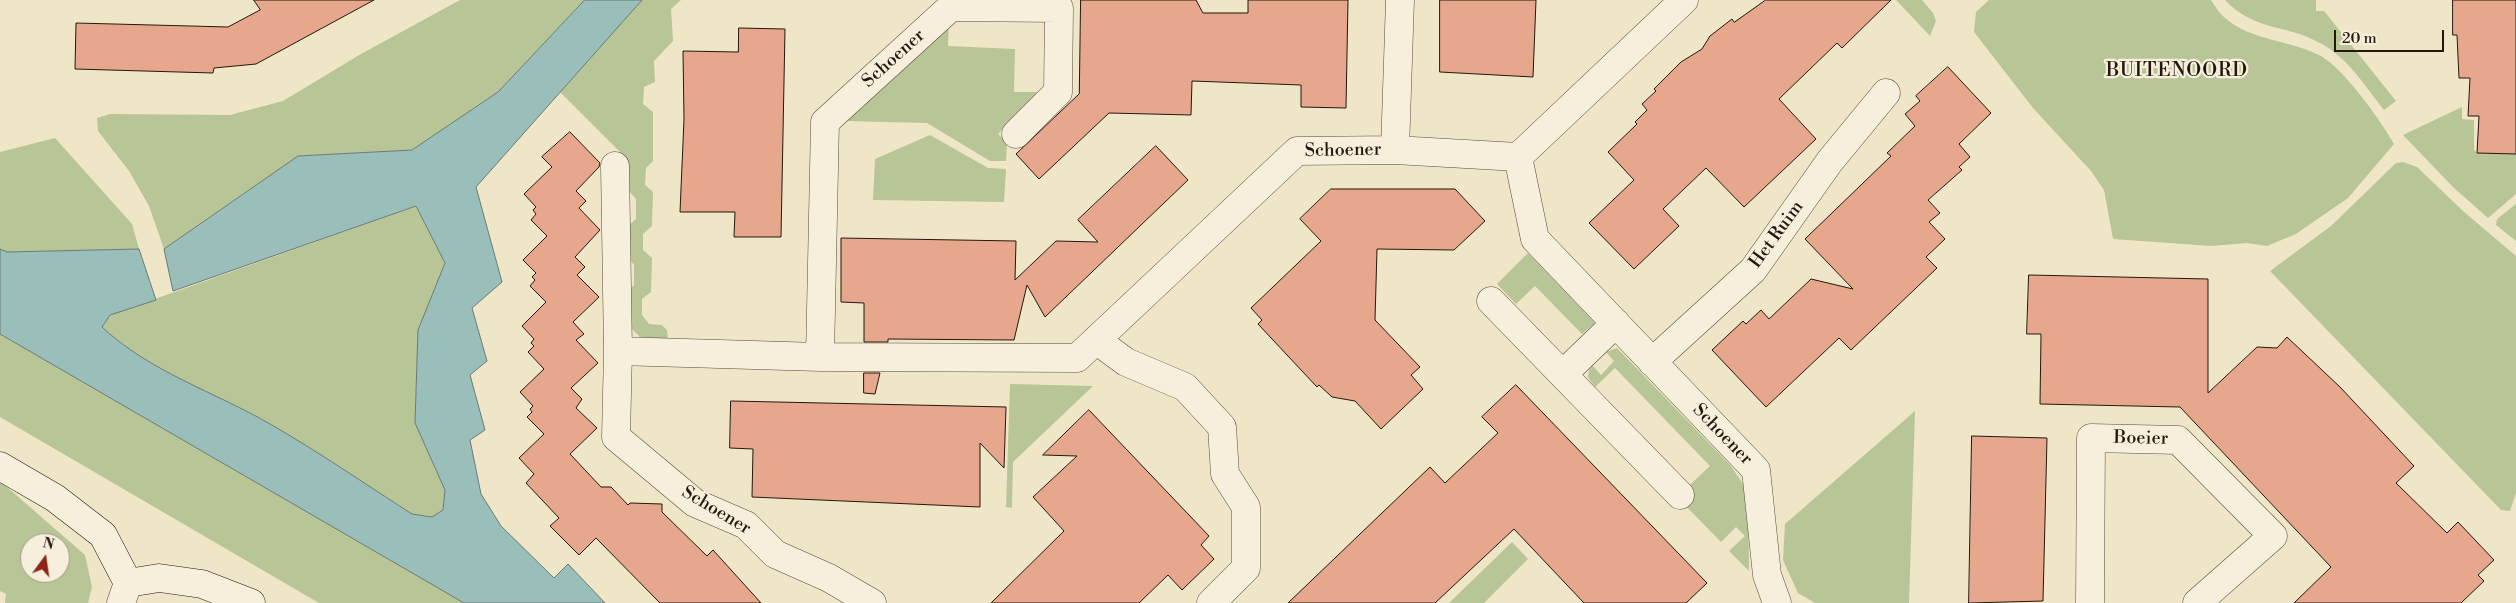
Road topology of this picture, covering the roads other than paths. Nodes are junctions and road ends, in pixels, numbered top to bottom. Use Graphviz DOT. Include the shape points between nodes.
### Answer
graph roads {
  1 [pos="1400,0"];
  2 [pos="1684,0"];
  3 [pos="1886,93"];
  4 [pos="1016,134"];
  5 [pos="1395,150"];
  6 [pos="1518,157"];
  7 [pos="615,166"];
  8 [pos="1491,301"];
  9 [pos="1616,323"];
  10 [pos="1096,340"];
  11 [pos="618,350"];
  12 [pos="820,358"];
  13 [pos="1652,362"];
  14 [pos="1563,374"];
  15 [pos="0,466"];
  16 [pos="1680,495"];
  17 [pos="125,593"];
  18 [pos="251,603"];
  19 [pos="872,603"];
  20 [pos="1211,603"];
  21 [pos="1777,603"];
  22 [pos="2090,603"];
  23 [pos="2197,603"];
  1 -- 5 [label="street, Schoener"];
  2 -- 6 [label="street"];
  3 -- 13 [label="street, Het Ruim" via="1830,161 1753,270"];
  4 -- 12 [label="street, Schoener" via="1058,92 1059,8 951,7 825,122"];
  5 -- 6 [label="street, Schoener"];
  5 -- 10 [label="street, Schoener" via="1296,151"];
  6 -- 9 [label="street, Schoener" via="1535,239"];
  7 -- 11 [label="street, Schoener"];
  8 -- 14 [label="street"];
  9 -- 13 [label="street, Schoener"];
  9 -- 14 [label="street"];
  10 -- 12 [label="street, Schoener" via="1077,358"];
  10 -- 20 [label="street" via="1126,362 1185,387 1222,427 1225,474 1246,507 1246,568"];
  11 -- 12 [label="street, Schoener"];
  11 -- 19 [label="street, Schoener" via="616,437 695,504 746,525 775,554 829,578"];
  13 -- 21 [label="street, Schoener" via="1756,470 1767,575"];
  14 -- 16 [label="street"];
  15 -- 17 [label="street" via="56,498 103,535"];
  17 -- 18 [label="street" via="159,578 202,584"];
  22 -- 23 [label="street, Boeier" via="2091,438 2178,440 2273,536"];
}
